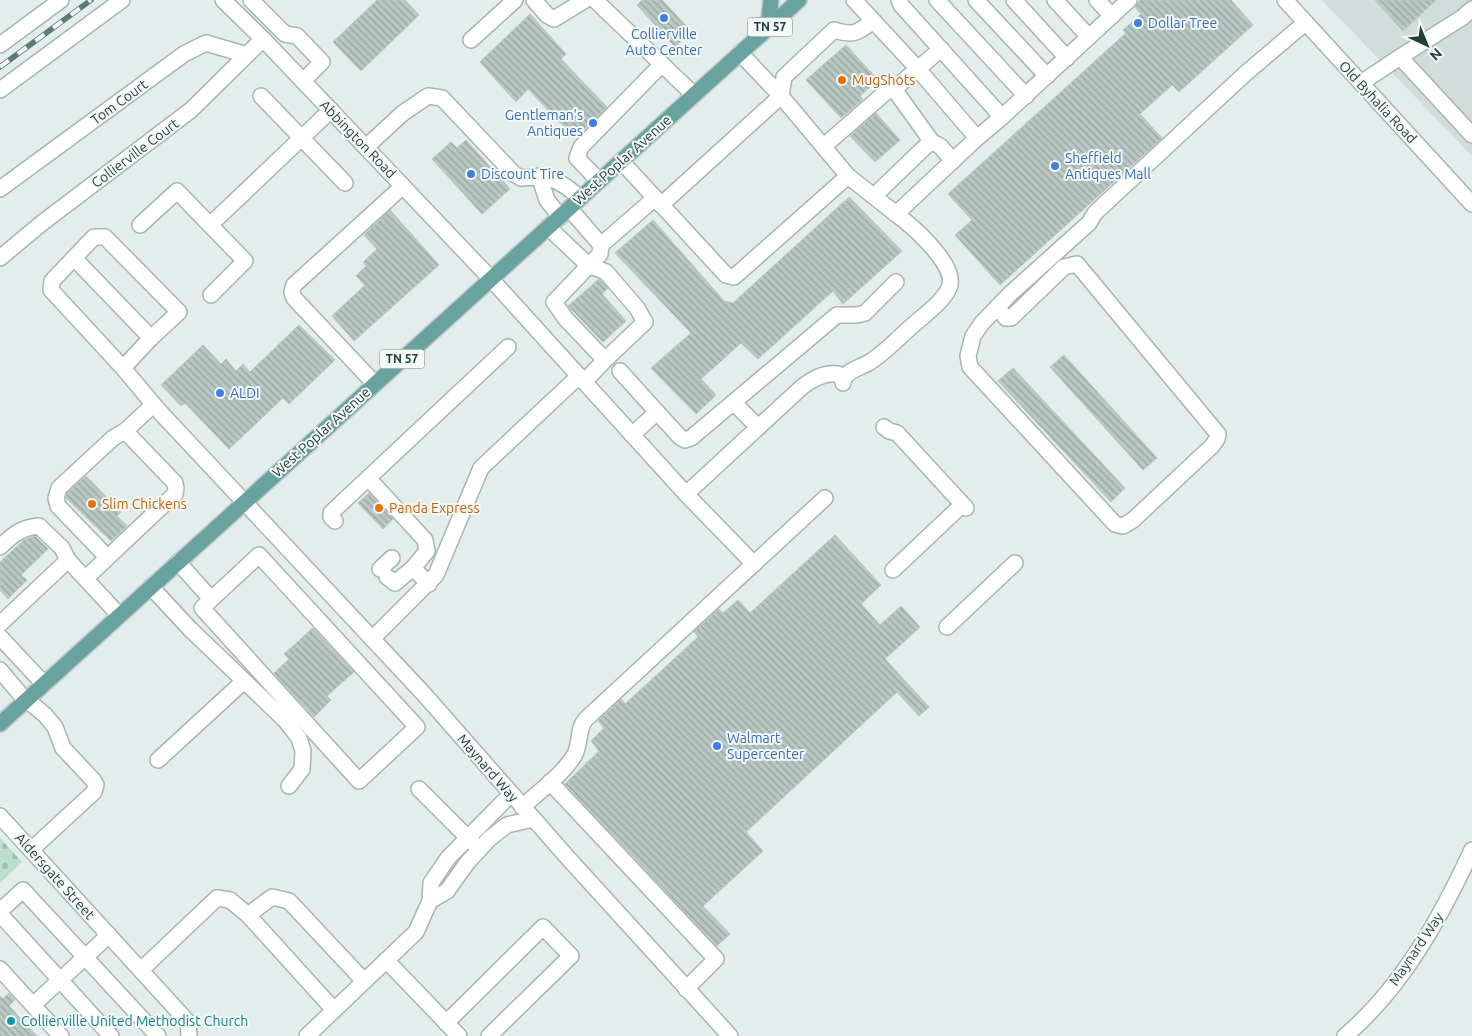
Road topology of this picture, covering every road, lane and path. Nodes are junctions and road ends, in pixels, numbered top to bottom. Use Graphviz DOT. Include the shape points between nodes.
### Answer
graph roads {
  1 [pos="61,0"];
  2 [pos="122,0"];
  3 [pos="223,0"];
  4 [pos="516,0"];
  5 [pos="534,0"];
  6 [pos="585,0"];
  7 [pos="595,0"];
  8 [pos="771,0"];
  9 [pos="799,0"];
  10 [pos="854,0"];
  11 [pos="899,0"];
  12 [pos="937,0"];
  13 [pos="976,0"];
  14 [pos="1014,0"];
  15 [pos="1056,0"];
  16 [pos="1097,0"];
  17 [pos="1129,0"];
  18 [pos="1284,0"];
  19 [pos="255,4"];
  20 [pos="1472,9"];
  21 [pos="1112,16"];
  22 [pos="245,21"];
  23 [pos="873,21"];
  24 [pos="1306,23"];
  25 [pos="761,34"];
  26 [pos="1089,37"];
  27 [pos="263,39"];
  28 [pos="471,40"];
  29 [pos="0,45"];
  30 [pos="941,49"];
  31 [pos="740,53"];
  32 [pos="247,55"];
  33 [pos="1400,57"];
  34 [pos="1067,58"];
  35 [pos="662,64"];
  36 [pos="917,68"];
  37 [pos="1047,76"];
  38 [pos="304,81"];
  39 [pos="1361,83"];
  40 [pos="894,89"];
  41 [pos="0,90"];
  42 [pos="694,95"];
  43 [pos="261,96"];
  44 [pos="781,96"];
  45 [pos="1026,96"];
  46 [pos="331,110"];
  47 [pos="1002,117"];
  48 [pos="1472,136"];
  49 [pos="302,138"];
  50 [pos="978,138"];
  51 [pos="932,142"];
  52 [pos="824,146"];
  53 [pos="366,147"];
  54 [pos="621,161"];
  55 [pos="953,161"];
  56 [pos="538,176"];
  57 [pos="848,176"];
  58 [pos="599,181"];
  59 [pos="345,183"];
  60 [pos="403,186"];
  61 [pos="0,190"];
  62 [pos="874,196"];
  63 [pos="658,201"];
  64 [pos="1472,204"];
  65 [pos="570,208"];
  66 [pos="896,214"];
  67 [pos="140,225"];
  68 [pos="210,225"];
  69 [pos="548,228"];
  70 [pos="601,245"];
  71 [pos="0,258"];
  72 [pos="74,258"];
  73 [pos="588,265"];
  74 [pos="491,278"];
  75 [pos="896,282"];
  76 [pos="211,295"];
  77 [pos="997,308"];
  78 [pos="151,338"];
  79 [pos="508,347"];
  80 [pos="605,360"];
  81 [pos="123,368"];
  82 [pos="620,371"];
  83 [pos="581,379"];
  84 [pos="375,384"];
  85 [pos="734,403"];
  86 [pos="153,405"];
  87 [pos="657,412"];
  88 [pos="758,427"];
  89 [pos="884,427"];
  90 [pos="125,431"];
  91 [pos="632,435"];
  92 [pos="368,478"];
  93 [pos="686,494"];
  94 [pos="825,498"];
  95 [pos="244,502"];
  96 [pos="335,521"];
  97 [pos="0,547"];
  98 [pos="107,557"];
  99 [pos="392,558"];
  100 [pos="68,560"];
  101 [pos="178,562"];
  102 [pos="1015,563"];
  103 [pos="754,564"];
  104 [pos="413,568"];
  105 [pos="893,570"];
  106 [pos="86,578"];
  107 [pos="429,584"];
  108 [pos="151,587"];
  109 [pos="211,599"];
  110 [pos="119,615"];
  111 [pos="0,624"];
  112 [pos="947,627"];
  113 [pos="0,637"];
  114 [pos="372,639"];
  115 [pos="0,670"];
  116 [pos="244,681"];
  117 [pos="44,684"];
  118 [pos="26,700"];
  119 [pos="0,724"];
  120 [pos="158,760"];
  121 [pos="550,782"];
  122 [pos="289,786"];
  123 [pos="419,788"];
  124 [pos="511,794"];
  125 [pos="522,807"];
  126 [pos="0,816"];
  127 [pos="533,819"];
  128 [pos="467,837"];
  129 [pos="31,850"];
  130 [pos="479,850"];
  131 [pos="1472,850"];
  132 [pos="430,901"];
  133 [pos="0,912"];
  134 [pos="248,915"];
  135 [pos="109,935"];
  136 [pos="86,958"];
  137 [pos="386,960"];
  138 [pos="0,969"];
  139 [pos="141,970"];
  140 [pos="60,980"];
  141 [pos="364,981"];
  142 [pos="686,989"];
  143 [pos="33,1005"];
  144 [pos="334,1010"];
  145 [pos="446,1023"];
  146 [pos="61,1036"];
  147 [pos="111,1036"];
  148 [pos="158,1036"];
  149 [pos="189,1036"];
  150 [pos="307,1036"];
  151 [pos="459,1036"];
  152 [pos="489,1036"];
  153 [pos="730,1036"];
  154 [pos="1345,1036"];
  1 -- 29 [label="street"];
  2 -- 41 [label="street"];
  3 -- 22 [label="street, Abbington Road"];
  4 -- 28 [label="street"];
  5 -- 6 [label="street" via="554,19"];
  7 -- 35 [label="street"];
  8 -- 25 [label="main road" via="769,18"];
  9 -- 25 [label="main road, West Poplar Avenue / TN 57"];
  10 -- 23 [label="street"];
  11 -- 30 [label="street"];
  12 -- 45 [label="street"];
  13 -- 37 [label="street"];
  14 -- 34 [label="street"];
  15 -- 26 [label="street"];
  16 -- 21 [label="street"];
  17 -- 21 [label="street"];
  18 -- 24 [label="street, Old Byhalia Road"];
  19 -- 22 [label="street"];
  19 -- 38 [label="street" via="285,34 297,36 322,62"];
  20 -- 33 [label="street"];
  21 -- 26 [label="street"];
  22 -- 27 [label="street, Abbington Road"];
  23 -- 36 [label="street"];
  23 -- 44 [label="street" via="857,33 834,30 784,77"];
  24 -- 39 [label="street, Old Byhalia Road"];
  24 -- 77 [label="street" via="1175,138"];
  25 -- 31 [label="main road, West Poplar Avenue / TN 57"];
  26 -- 34 [label="street"];
  27 -- 32 [label="street, Collierville Court"];
  27 -- 38 [label="street, Abbington Road"];
  30 -- 36 [label="street"];
  30 -- 47 [label="street"];
  31 -- 42 [label="main road, West Poplar Avenue / TN 57"];
  31 -- 44 [label="street"];
  32 -- 61 [label="street, Tom Court" via="206,43 184,54"];
  32 -- 71 [label="street, Collierville Court" via="191,110"];
  33 -- 39 [label="street"];
  33 -- 48 [label="street"];
  34 -- 37 [label="street"];
  35 -- 42 [label="street"];
  35 -- 58 [label="street" via="581,147 577,158"];
  36 -- 40 [label="street"];
  36 -- 50 [label="street"];
  37 -- 45 [label="street"];
  38 -- 46 [label="street, Abbington Road"];
  39 -- 64 [label="street, Old Byhalia Road"];
  40 -- 51 [label="street"];
  40 -- 52 [label="street" via="886,92"];
  42 -- 54 [label="main road, West Poplar Avenue / TN 57"];
  43 -- 49 [label="street"];
  44 -- 52 [label="street"];
  44 -- 63 [label="street"];
  45 -- 47 [label="street"];
  46 -- 49 [label="street"];
  46 -- 53 [label="street, Abbington Road"];
  47 -- 50 [label="street"];
  49 -- 59 [label="street"];
  49 -- 68 [label="street"];
  50 -- 55 [label="street"];
  51 -- 55 [label="street"];
  51 -- 62 [label="street"];
  52 -- 57 [label="street"];
  53 -- 56 [label="street" via="403,113 428,96 442,98 514,174 521,178"];
  53 -- 60 [label="street, Abbington Road"];
  54 -- 58 [label="main road, West Poplar Avenue / TN 57"];
  54 -- 63 [label="street"];
  55 -- 66 [label="street"];
  56 -- 65 [label="street" via="548,200"];
  56 -- 65 [label="street" via="565,185"];
  57 -- 62 [label="street"];
  57 -- 63 [label="street" via="734,277 726,276"];
  58 -- 65 [label="main road, West Poplar Avenue / TN 57"];
  60 -- 74 [label="street, Abbington Road"];
  60 -- 84 [label="street" via="292,290 294,298"];
  62 -- 66 [label="street"];
  63 -- 70 [label="street"];
  65 -- 69 [label="main road, West Poplar Avenue / TN 57"];
  65 -- 70 [label="street"];
  66 -- 88 [label="street" via="947,267 950,287 940,300 869,363 843,377 826,374 810,381"];
  67 -- 68 [label="street" via="177,191"];
  68 -- 76 [label="street" via="245,261"];
  69 -- 73 [label="street"];
  69 -- 74 [label="main road, West Poplar Avenue / TN 57"];
  70 -- 73 [label="street" via="600,254"];
  72 -- 78 [label="street"];
  72 -- 78 [label="street, Maynard Way" via="94,237 105,238 179,312"];
  72 -- 81 [label="street, Maynard Way" via="52,281 51,290"];
  73 -- 80 [label="street" via="554,302"];
  73 -- 80 [label="street" via="611,277 645,322"];
  74 -- 83 [label="street, Abbington Road"];
  74 -- 84 [label="main road, West Poplar Avenue / TN 57"];
  75 -- 85 [label="street" via="865,313 838,315"];
  77 -- 77 [label="street" via="973,336 968,356 970,367 1114,524 1123,526 1133,520 1217,439 1218,434 1077,264 1064,267 1011,318 1006,318"];
  78 -- 81 [label="street"];
  79 -- 92 [label="street"];
  80 -- 83 [label="street"];
  81 -- 86 [label="street, Maynard Way"];
  82 -- 87 [label="street"];
  83 -- 91 [label="street, Abbington Road"];
  83 -- 107 [label="street" via="482,468 442,565"];
  84 -- 95 [label="main road, West Poplar Avenue / TN 57"];
  85 -- 87 [label="street" via="685,440"];
  85 -- 88 [label="street"];
  86 -- 90 [label="street"];
  86 -- 95 [label="street, Maynard Way"];
  87 -- 91 [label="street"];
  88 -- 93 [label="street"];
  89 -- 105 [label="street" via="897,433 964,506"];
  90 -- 98 [label="street" via="175,483 176,488 175,494"];
  90 -- 98 [label="street" via="113,438 59,488 56,498 58,506"];
  91 -- 93 [label="street, Abbington Road"];
  92 -- 96 [label="street" via="331,513"];
  92 -- 104 [label="street" via="425,540 427,551"];
  93 -- 103 [label="street, Abbington Road"];
  94 -- 103 [label="street"];
  95 -- 101 [label="main road, West Poplar Avenue / TN 57"];
  95 -- 114 [label="street, Maynard Way"];
  97 -- 100 [label="street" via="25,527 39,526 62,548"];
  98 -- 106 [label="street"];
  99 -- 104 [label="street" via="384,573 395,583"];
  100 -- 106 [label="street"];
  100 -- 111 [label="street"];
  101 -- 108 [label="main road, West Poplar Avenue / TN 57"];
  101 -- 109 [label="street"];
  102 -- 112 [label="street"];
  103 -- 121 [label="street" via="583,722 574,756"];
  104 -- 107 [label="street"];
  106 -- 110 [label="street"];
  107 -- 114 [label="street"];
  108 -- 110 [label="main road, West Poplar Avenue / TN 57"];
  108 -- 116 [label="street"];
  109 -- 109 [label="street" via="202,608 359,781 417,726 259,555"];
  110 -- 117 [label="main road, West Poplar Avenue / TN 57"];
  113 -- 117 [label="street"];
  114 -- 124 [label="street, Maynard Way"];
  115 -- 118 [label="street"];
  116 -- 120 [label="street"];
  116 -- 122 [label="street" via="299,738 303,751 302,769"];
  117 -- 118 [label="main road, West Poplar Avenue / TN 57"];
  118 -- 119 [label="main road, West Poplar Avenue / TN 57"];
  118 -- 129 [label="street" via="45,715 55,728 63,748 96,785 94,792"];
  121 -- 125 [label="street"];
  121 -- 142 [label="street" via="716,959"];
  123 -- 128 [label="street"];
  124 -- 125 [label="street, Maynard Way"];
  124 -- 128 [label="street"];
  125 -- 127 [label="street, Maynard Way"];
  126 -- 129 [label="street, Aldersgate Street"];
  127 -- 130 [label="street" via="507,825"];
  127 -- 142 [label="street, Maynard Way"];
  128 -- 130 [label="street"];
  128 -- 132 [label="street" via="431,883"];
  129 -- 135 [label="street, Aldersgate Street"];
  130 -- 132 [label="street" via="447,891"];
  131 -- 154 [label="street, Maynard Way" via="1450,898 1414,954 1388,991"];
  132 -- 137 [label="street" via="416,932"];
  133 -- 136 [label="street" via="23,890"];
  133 -- 140 [label="street"];
  134 -- 139 [label="street" via="230,900 217,898"];
  134 -- 141 [label="street" via="272,897 289,901"];
  134 -- 144 [label="street"];
  135 -- 136 [label="street"];
  135 -- 139 [label="street, Aldersgate Street"];
  136 -- 140 [label="street"];
  136 -- 148 [label="street"];
  137 -- 141 [label="street"];
  137 -- 145 [label="street"];
  138 -- 143 [label="street"];
  139 -- 149 [label="street, Aldersgate Street" via="188,1022"];
  140 -- 143 [label="street"];
  140 -- 147 [label="street"];
  141 -- 144 [label="street"];
  142 -- 153 [label="street, Maynard Way"];
  143 -- 146 [label="street"];
  144 -- 150 [label="street"];
  145 -- 151 [label="street"];
  145 -- 152 [label="street" via="543,927 571,956"];
}
